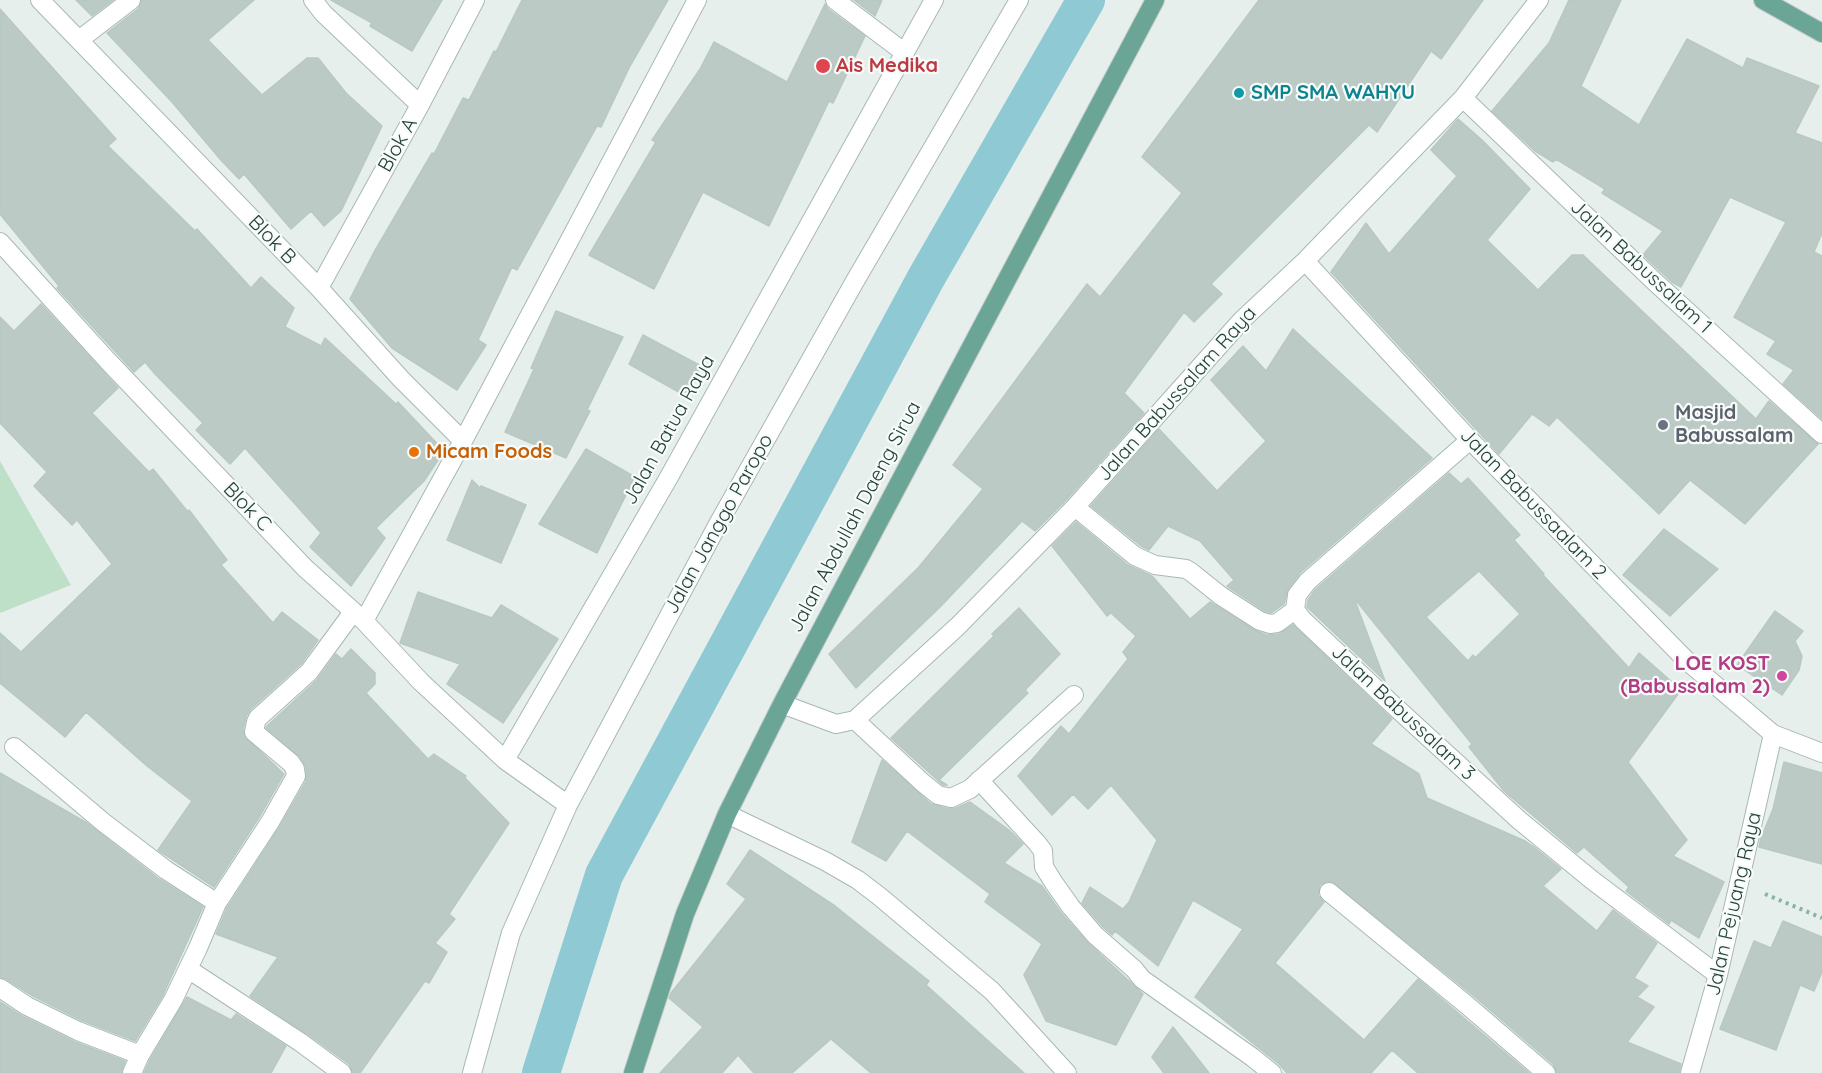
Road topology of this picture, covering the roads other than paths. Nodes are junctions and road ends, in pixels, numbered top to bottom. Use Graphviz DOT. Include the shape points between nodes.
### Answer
graph roads {
  1 [pos="40,0"];
  2 [pos="131,0"];
  3 [pos="313,0"];
  4 [pos="475,0"];
  5 [pos="698,0"];
  6 [pos="835,0"];
  7 [pos="934,0"];
  8 [pos="1019,0"];
  9 [pos="1155,0"];
  10 [pos="1539,0"];
  11 [pos="1763,0"];
  12 [pos="1822,33"];
  13 [pos="79,40"];
  14 [pos="905,53"];
  15 [pos="1463,98"];
  16 [pos="420,105"];
  17 [pos="0,242"];
  18 [pos="1305,261"];
  19 [pos="319,288"];
  20 [pos="1822,434"];
  21 [pos="1470,440"];
  22 [pos="463,441"];
  23 [pos="1075,507"];
  24 [pos="1295,610"];
  25 [pos="359,617"];
  26 [pos="1074,695"];
  27 [pos="782,704"];
  28 [pos="855,720"];
  29 [pos="1773,734"];
  30 [pos="14,747"];
  31 [pos="1822,753"];
  32 [pos="506,760"];
  33 [pos="980,780"];
  34 [pos="568,805"];
  35 [pos="727,814"];
  36 [pos="1329,892"];
  37 [pos="217,903"];
  38 [pos="188,969"];
  39 [pos="1718,975"];
  40 [pos="0,988"];
  41 [pos="140,1055"];
  42 [pos="132,1073"];
  43 [pos="342,1073"];
  44 [pos="472,1073"];
  45 [pos="633,1073"];
  46 [pos="1067,1073"];
  47 [pos="1272,1073"];
  48 [pos="1546,1073"];
  49 [pos="1690,1073"];
  1 -- 13 [label="street, Blok B"];
  2 -- 13 [label="street"];
  3 -- 16 [label="street"];
  4 -- 16 [label="street, Blok A"];
  5 -- 22 [label="street"];
  6 -- 14 [label="street"];
  7 -- 14 [label="street, Jalan Batua Raya"];
  8 -- 34 [label="street, Jalan Janggo Paropo" via="728,505"];
  9 -- 27 [label="main road, Jalan Abdullah Daeng Sirua"];
  10 -- 15 [label="street, Jalan Babussalam Raya"];
  11 -- 12 [label="main road"];
  13 -- 19 [label="street, Blok B"];
  14 -- 32 [label="street, Jalan Batua Raya"];
  15 -- 18 [label="street, Jalan Babussalam Raya"];
  15 -- 20 [label="street, Jalan Babussalam 1" via="1655,282"];
  16 -- 19 [label="street, Blok A"];
  17 -- 25 [label="street, Blok C" via="238,499"];
  18 -- 21 [label="street, Jalan Babussaalam 2"];
  18 -- 23 [label="street, Jalan Babussalam Raya" via="1242,320"];
  19 -- 22 [label="street, Blok B" via="400,379"];
  21 -- 24 [label="street" via="1308,580 1297,595"];
  21 -- 29 [label="street, Jalan Babussaalam 2" via="1687,661"];
  22 -- 25 [label="street"];
  23 -- 24 [label="street" via="1135,556 1155,565 1186,569 1260,621 1277,623"];
  23 -- 28 [label="street, Jalan Babussalam Raya" via="958,626"];
  24 -- 39 [label="street, Jalan Babussalam 3" via="1519,820"];
  25 -- 32 [label="street, Blok C"];
  25 -- 37 [label="street" via="256,722 254,732 291,763 296,776"];
  26 -- 33 [label="street"];
  27 -- 28 [label="street" via="836,724"];
  27 -- 35 [label="main road, Jalan Abdullah Daeng Sirua"];
  28 -- 33 [label="street" via="938,795 957,797"];
  29 -- 31 [label="street, Jalan Babussaalam 2"];
  29 -- 39 [label="street, Jalan Pejuang Raya"];
  30 -- 37 [label="street" via="103,822"];
  32 -- 34 [label="street"];
  33 -- 47 [label="street" via="1037,843 1049,875 1095,935 1142,979"];
  34 -- 44 [label="street, Jalan Janggo Paropo" via="511,933"];
  35 -- 45 [label="main road, Jalan Abdullah Daeng Sirua" via="685,914"];
  35 -- 46 [label="street" via="858,880 992,991"];
  36 -- 48 [label="street"];
  37 -- 38 [label="street"];
  38 -- 41 [label="street"];
  38 -- 43 [label="street"];
  39 -- 49 [label="street, Jalan Pejuang Raya"];
  40 -- 41 [label="street" via="78,1031"];
  41 -- 42 [label="street"];
}
